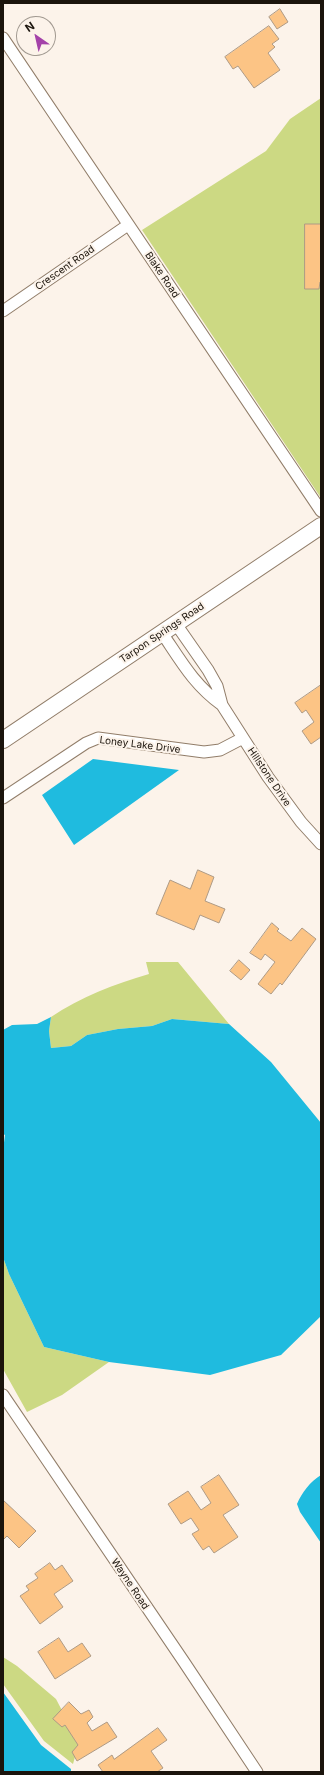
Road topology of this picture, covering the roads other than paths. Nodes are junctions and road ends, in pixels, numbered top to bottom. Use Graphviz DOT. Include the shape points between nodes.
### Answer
graph roads {
  1 [pos="3,38"];
  2 [pos="128,225"];
  3 [pos="3,311"];
  4 [pos="321,511"];
  5 [pos="321,526"];
  6 [pos="176,624"];
  7 [pos="162,633"];
  8 [pos="208,670"];
  9 [pos="193,680"];
  10 [pos="222,706"];
  11 [pos="243,738"];
  12 [pos="3,740"];
  13 [pos="3,798"];
  14 [pos="321,844"];
  15 [pos="3,1395"];
  16 [pos="257,1772"];
  1 -- 2 [label="street, Blake Road"];
  2 -- 3 [label="street, Crescent Road"];
  2 -- 4 [label="street, Blake Road"];
  5 -- 6 [label="main road, Tarpon Springs Road"];
  6 -- 7 [label="main road, Tarpon Springs Road"];
  6 -- 8 [label="street, Hillstone Drive"];
  7 -- 9 [label="street, Hillstone Drive"];
  7 -- 12 [label="main road, Tarpon Springs Road"];
  8 -- 9 [label="street"];
  8 -- 10 [label="street, Hillstone Drive" via="217,686"];
  9 -- 10 [label="street, Hillstone Drive" via="205,694"];
  10 -- 11 [label="street, Hillstone Drive"];
  11 -- 13 [label="street, Loney Lake Drive" via="220,750 209,752 106,739 91,740"];
  11 -- 14 [label="street, Hillstone Drive" via="288,806"];
  15 -- 16 [label="street, Wayne Road"];
}
